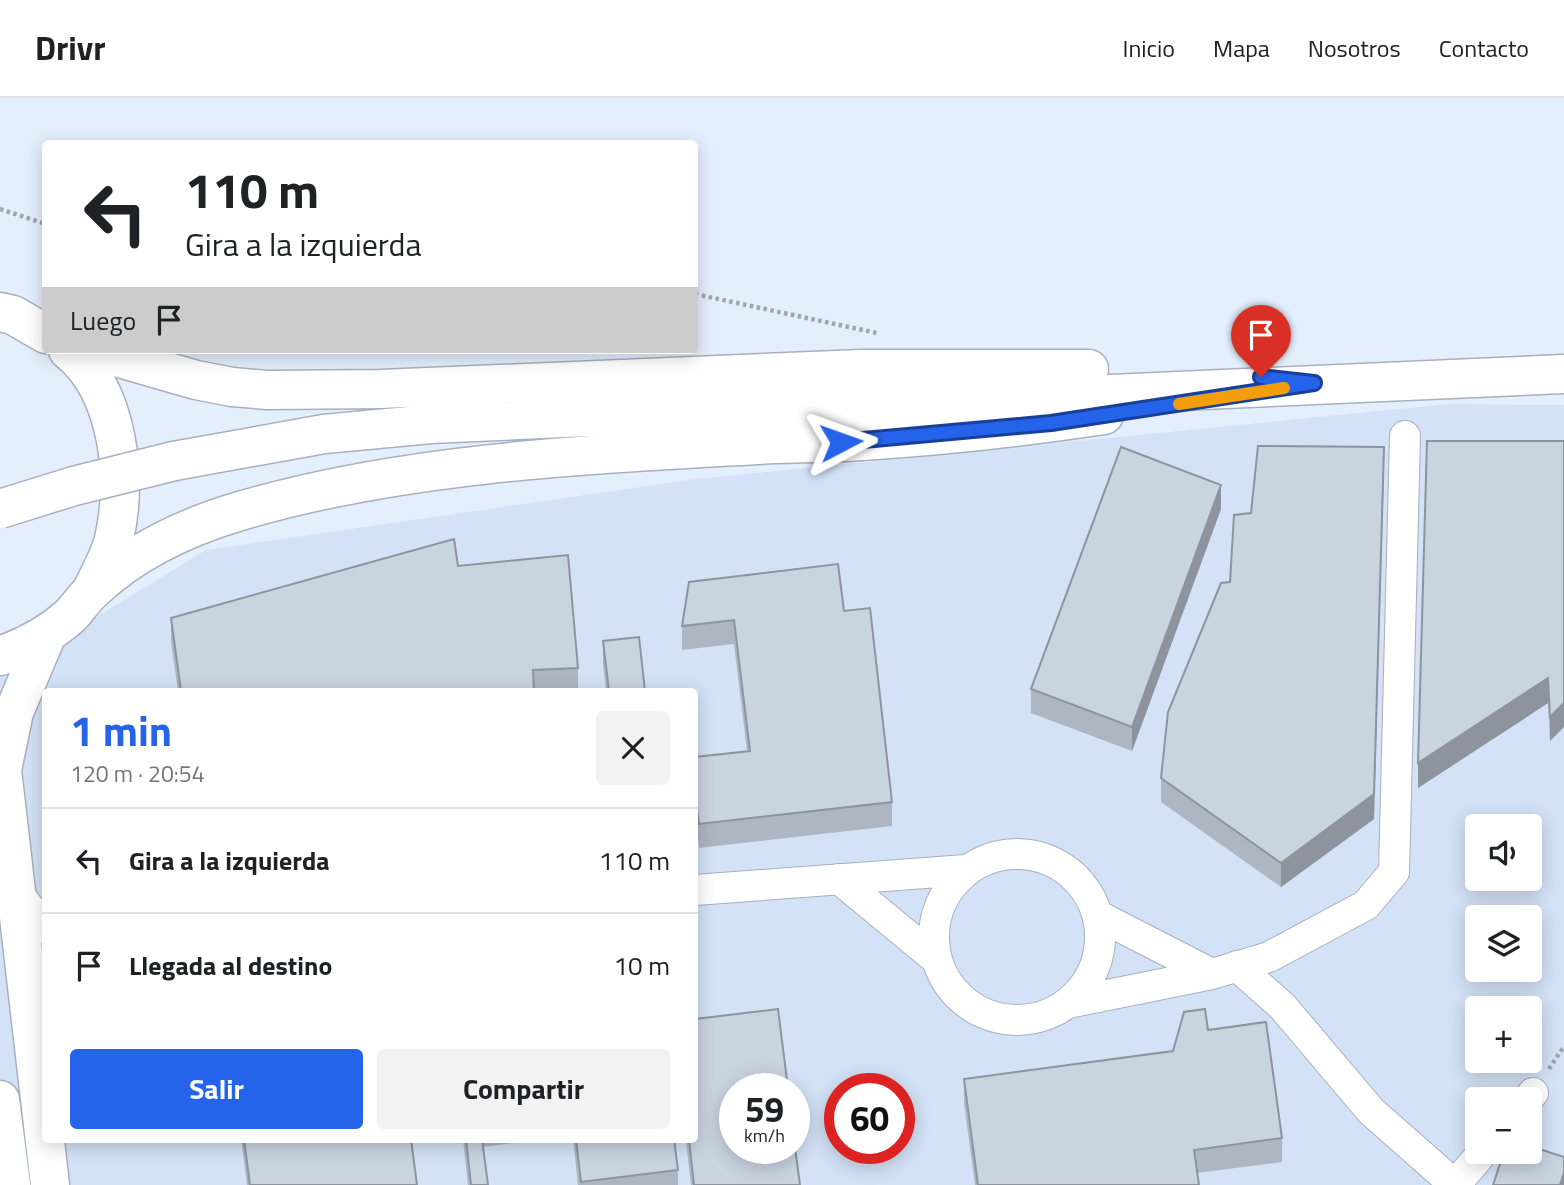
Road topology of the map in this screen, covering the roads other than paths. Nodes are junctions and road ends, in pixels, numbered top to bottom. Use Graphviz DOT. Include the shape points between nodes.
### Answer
graph roads {
  1 [pos="0,312"];
  2 [pos="42,332"];
  3 [pos="72,354"];
  4 [pos="106,354"];
  5 [pos="1564,374"];
  6 [pos="1314,383"];
  7 [pos="1405,436"];
  8 [pos="0,509"];
  9 [pos="92,590"];
  10 [pos="47,634"];
  11 [pos="0,656"];
  12 [pos="966,870"];
  13 [pos="839,879"];
  14 [pos="15,890"];
  15 [pos="698,890"];
  16 [pos="1097,915"];
  17 [pos="42,924"];
  18 [pos="936,959"];
  19 [pos="1225,970"];
  20 [pos="1068,1003"];
  21 [pos="41,1066"];
  22 [pos="0,1100"];
  23 [pos="47,1143"];
  24 [pos="1473,1164"];
  25 [pos="11,1185"];
  26 [pos="50,1185"];
  1 -- 2 [label="main road"];
  3 -- 9 [label="main road" via="95,379 110,413 121,491 114,540"];
  4 -- 6 [label="main road" via="196,380 268,390 861,369 1180,369"];
  5 -- 6 [label="main road"];
  6 -- 8 [label="main road, bridge" via="431,424 313,436 174,461"];
  6 -- 9 [label="main road" via="1038,424 862,441 557,458 418,474 285,499 215,519 137,555"];
  7 -- 19 [label="street" via="1394,872 1366,905 1269,957"];
  9 -- 10 [label="main road"];
  10 -- 11 [label="main road"];
  10 -- 14 [label="main road" via="14,712 2,769"];
  12 -- 13 [label="street"];
  12 -- 16 [label="street" via="995,856 1028,854 1058,864 1083,886"];
  12 -- 18 [label="street" via="944,895 934,926"];
  13 -- 15 [label="street"];
  13 -- 18 [label="street"];
  14 -- 17 [label="street"];
  14 -- 21 [label="main road"];
  16 -- 19 [label="street"];
  16 -- 20 [label="street" via="1100,947 1090,979"];
  18 -- 20 [label="street" via="951,988 975,1010 1017,1020 1039,1018"];
  19 -- 20 [label="street"];
  19 -- 24 [label="street" via="1283,1007 1371,1111 1455,1185"];
  22 -- 25 [label="main road"];
  23 -- 26 [label="main road"];
}
